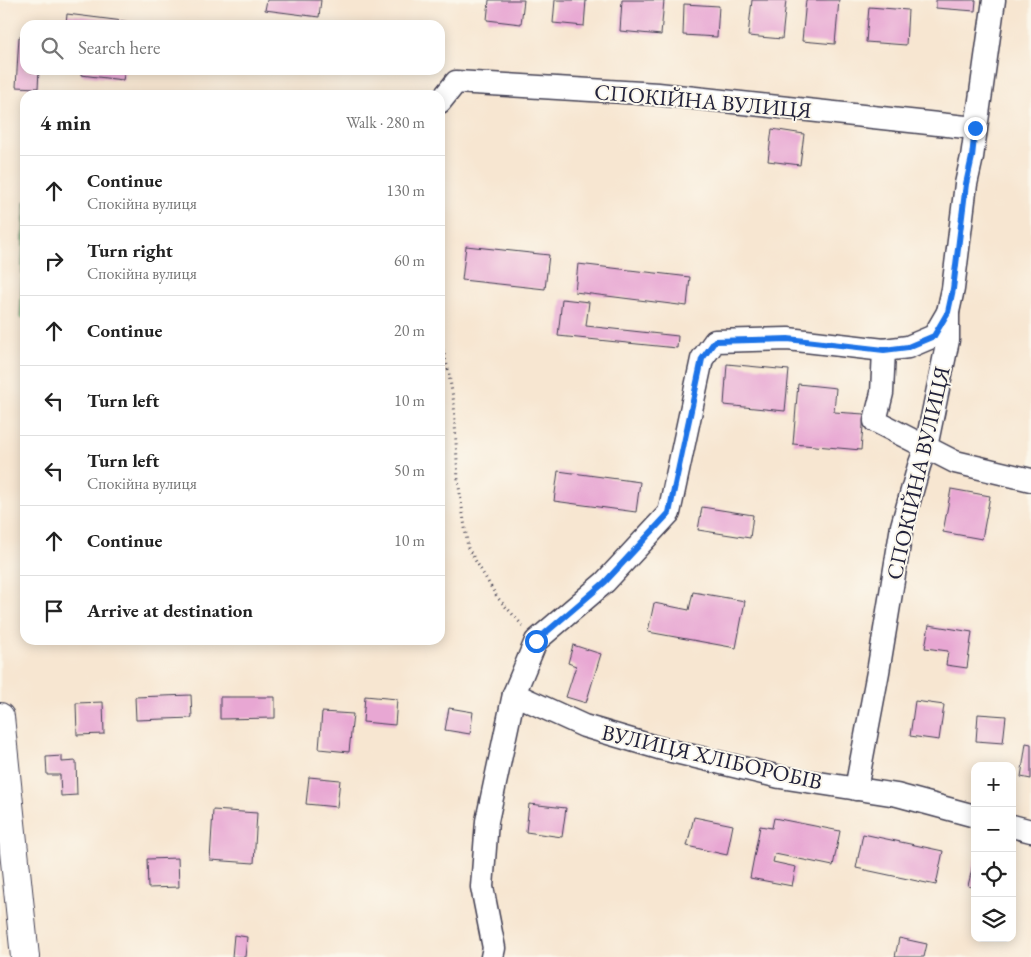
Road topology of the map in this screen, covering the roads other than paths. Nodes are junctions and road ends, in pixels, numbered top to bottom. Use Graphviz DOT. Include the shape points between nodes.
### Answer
graph roads {
  1 [pos="994,0"];
  2 [pos="445,96"];
  3 [pos="975,128"];
  4 [pos="948,312"];
  5 [pos="884,350"];
  6 [pos="926,447"];
  7 [pos="1031,480"];
  8 [pos="514,694"];
  9 [pos="0,717"];
  10 [pos="856,789"];
  11 [pos="971,815"];
  12 [pos="1016,827"];
  13 [pos="1031,831"];
  14 [pos="25,957"];
  15 [pos="492,957"];
  1 -- 3 [label="street, СПОКІЙНА ВУЛИЦЯ"];
  2 -- 3 [label="street, СПОКІЙНА ВУЛИЦЯ" via="456,82 658,94"];
  3 -- 4 [label="street, СПОКІЙНА ВУЛИЦЯ"];
  4 -- 5 [label="street" via="934,336 908,347"];
  4 -- 6 [label="street, СПОКІЙНА ВУЛИЦЯ" via="948,340"];
  5 -- 6 [label="street" via="882,393 875,421"];
  5 -- 8 [label="street" via="788,339 715,341 702,359 669,513 605,582 536,641"];
  6 -- 7 [label="street" via="955,462"];
  6 -- 10 [label="street, СПОКІЙНА ВУЛИЦЯ" via="902,526"];
  8 -- 10 [label="street, ВУЛИЦЯ ХЛІБОРОБІВ" via="584,726 659,748 780,777"];
  8 -- 15 [label="street" via="487,821 482,886 494,948"];
  9 -- 14 [label="main road"];
  10 -- 11 [label="street, ВУЛИЦЯ ХЛІБОРОБІВ" via="897,795"];
  12 -- 13 [label="street"];
}
